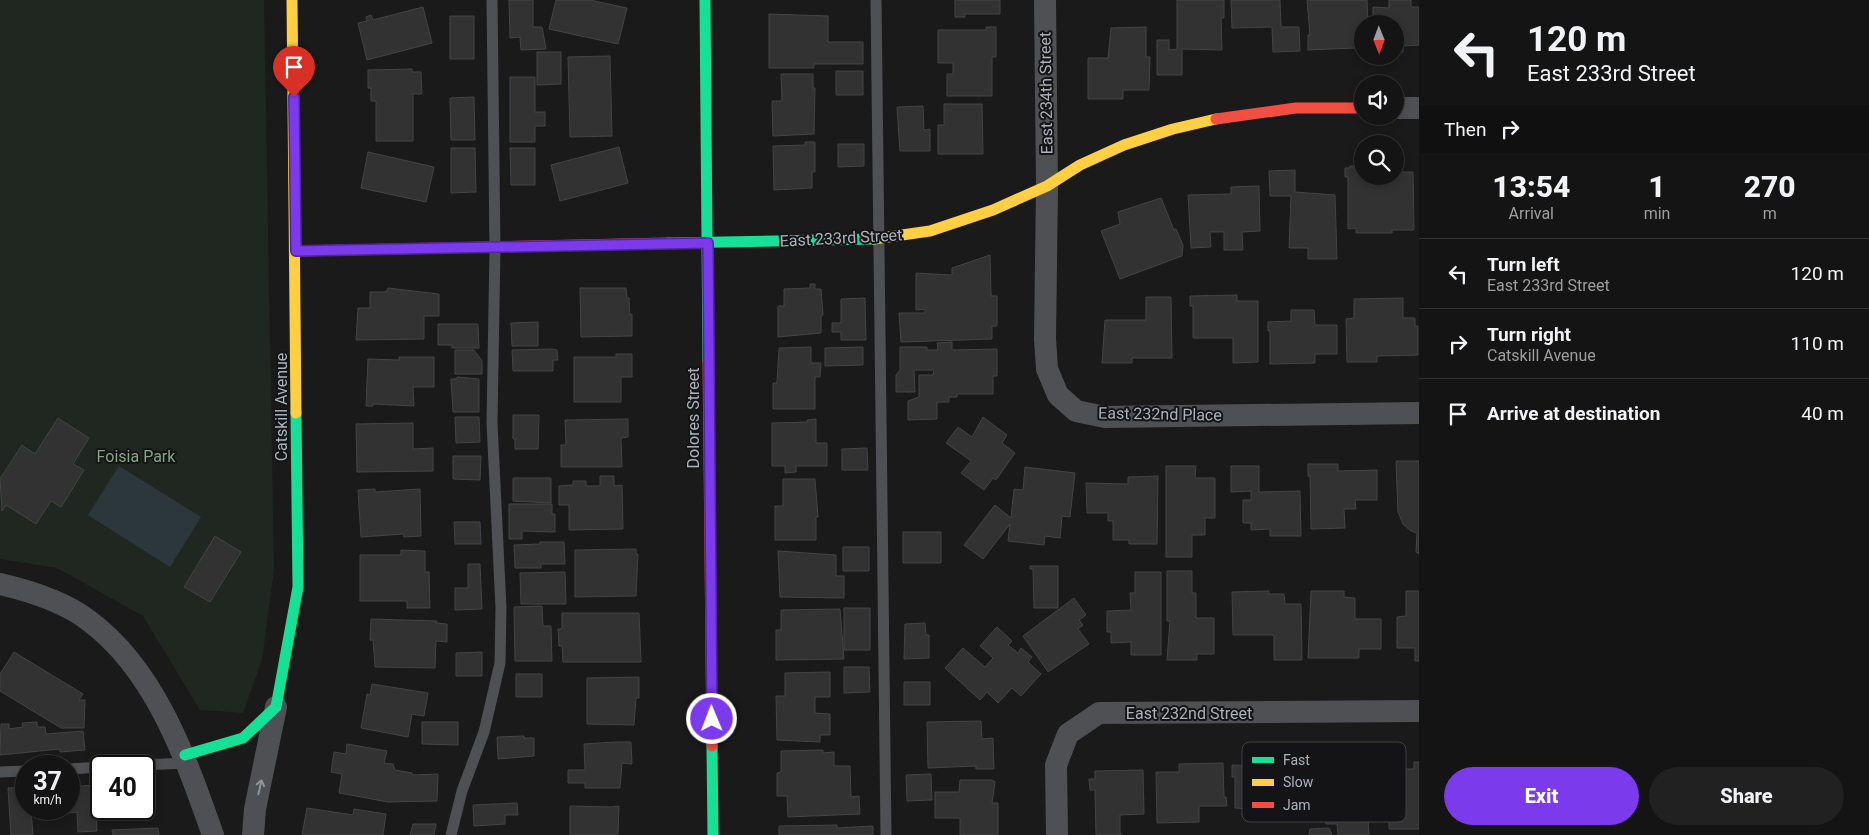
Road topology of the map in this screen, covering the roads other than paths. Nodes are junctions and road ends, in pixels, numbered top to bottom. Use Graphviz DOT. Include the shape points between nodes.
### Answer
graph roads {
  1 [pos="292,0"];
  2 [pos="492,0"];
  3 [pos="705,0"];
  4 [pos="876,0"];
  5 [pos="1045,0"];
  6 [pos="1354,108"];
  7 [pos="1404,108"];
  8 [pos="1419,108"];
  9 [pos="1047,186"];
  10 [pos="877,239"];
  11 [pos="708,243"];
  12 [pos="495,248"];
  13 [pos="296,251"];
  14 [pos="1419,413"];
  15 [pos="0,584"];
  16 [pos="276,707"];
  17 [pos="1419,711"];
  18 [pos="186,759"];
  19 [pos="155,762"];
  20 [pos="15,771"];
  21 [pos="0,772"];
  22 [pos="213,835"];
  23 [pos="253,835"];
  24 [pos="450,835"];
  25 [pos="713,835"];
  26 [pos="886,835"];
  27 [pos="1057,835"];
  1 -- 13 [label="street, Catskill Avenue"];
  2 -- 12 [label="lane"];
  3 -- 11 [label="street, Dolores Street"];
  4 -- 10 [label="lane"];
  5 -- 9 [label="street, East 234th Street"];
  6 -- 9 [label="street, East 233rd Street" via="1287,109 1228,116 1182,127 1124,145 1080,165"];
  7 -- 8 [label="street"];
  9 -- 10 [label="street, East 233rd Street" via="993,210 930,231"];
  9 -- 14 [label="street, East 232nd Place" via="1047,369 1058,395 1076,410 1105,416"];
  10 -- 11 [label="street, East 233rd Street"];
  10 -- 26 [label="lane"];
  11 -- 12 [label="street, East 233rd Street"];
  11 -- 25 [label="street, Dolores Street"];
  12 -- 13 [label="street, East 233rd Street"];
  12 -- 24 [label="lane" via="492,423 501,608 500,664 484,732"];
  13 -- 16 [label="street, Catskill Avenue" via="298,587"];
  15 -- 18 [label="street" via="52,600 87,618 109,637 150,692"];
  16 -- 18 [label="street" via="243,738"];
  23 -- 16 [label="street, one-way" via="255,809"];
  17 -- 27 [label="street, East 232nd Street" via="1099,713 1068,734 1056,765"];
  18 -- 19 [label="lane"];
  18 -- 22 [label="street"];
  20 -- 21 [label="lane"];
}
